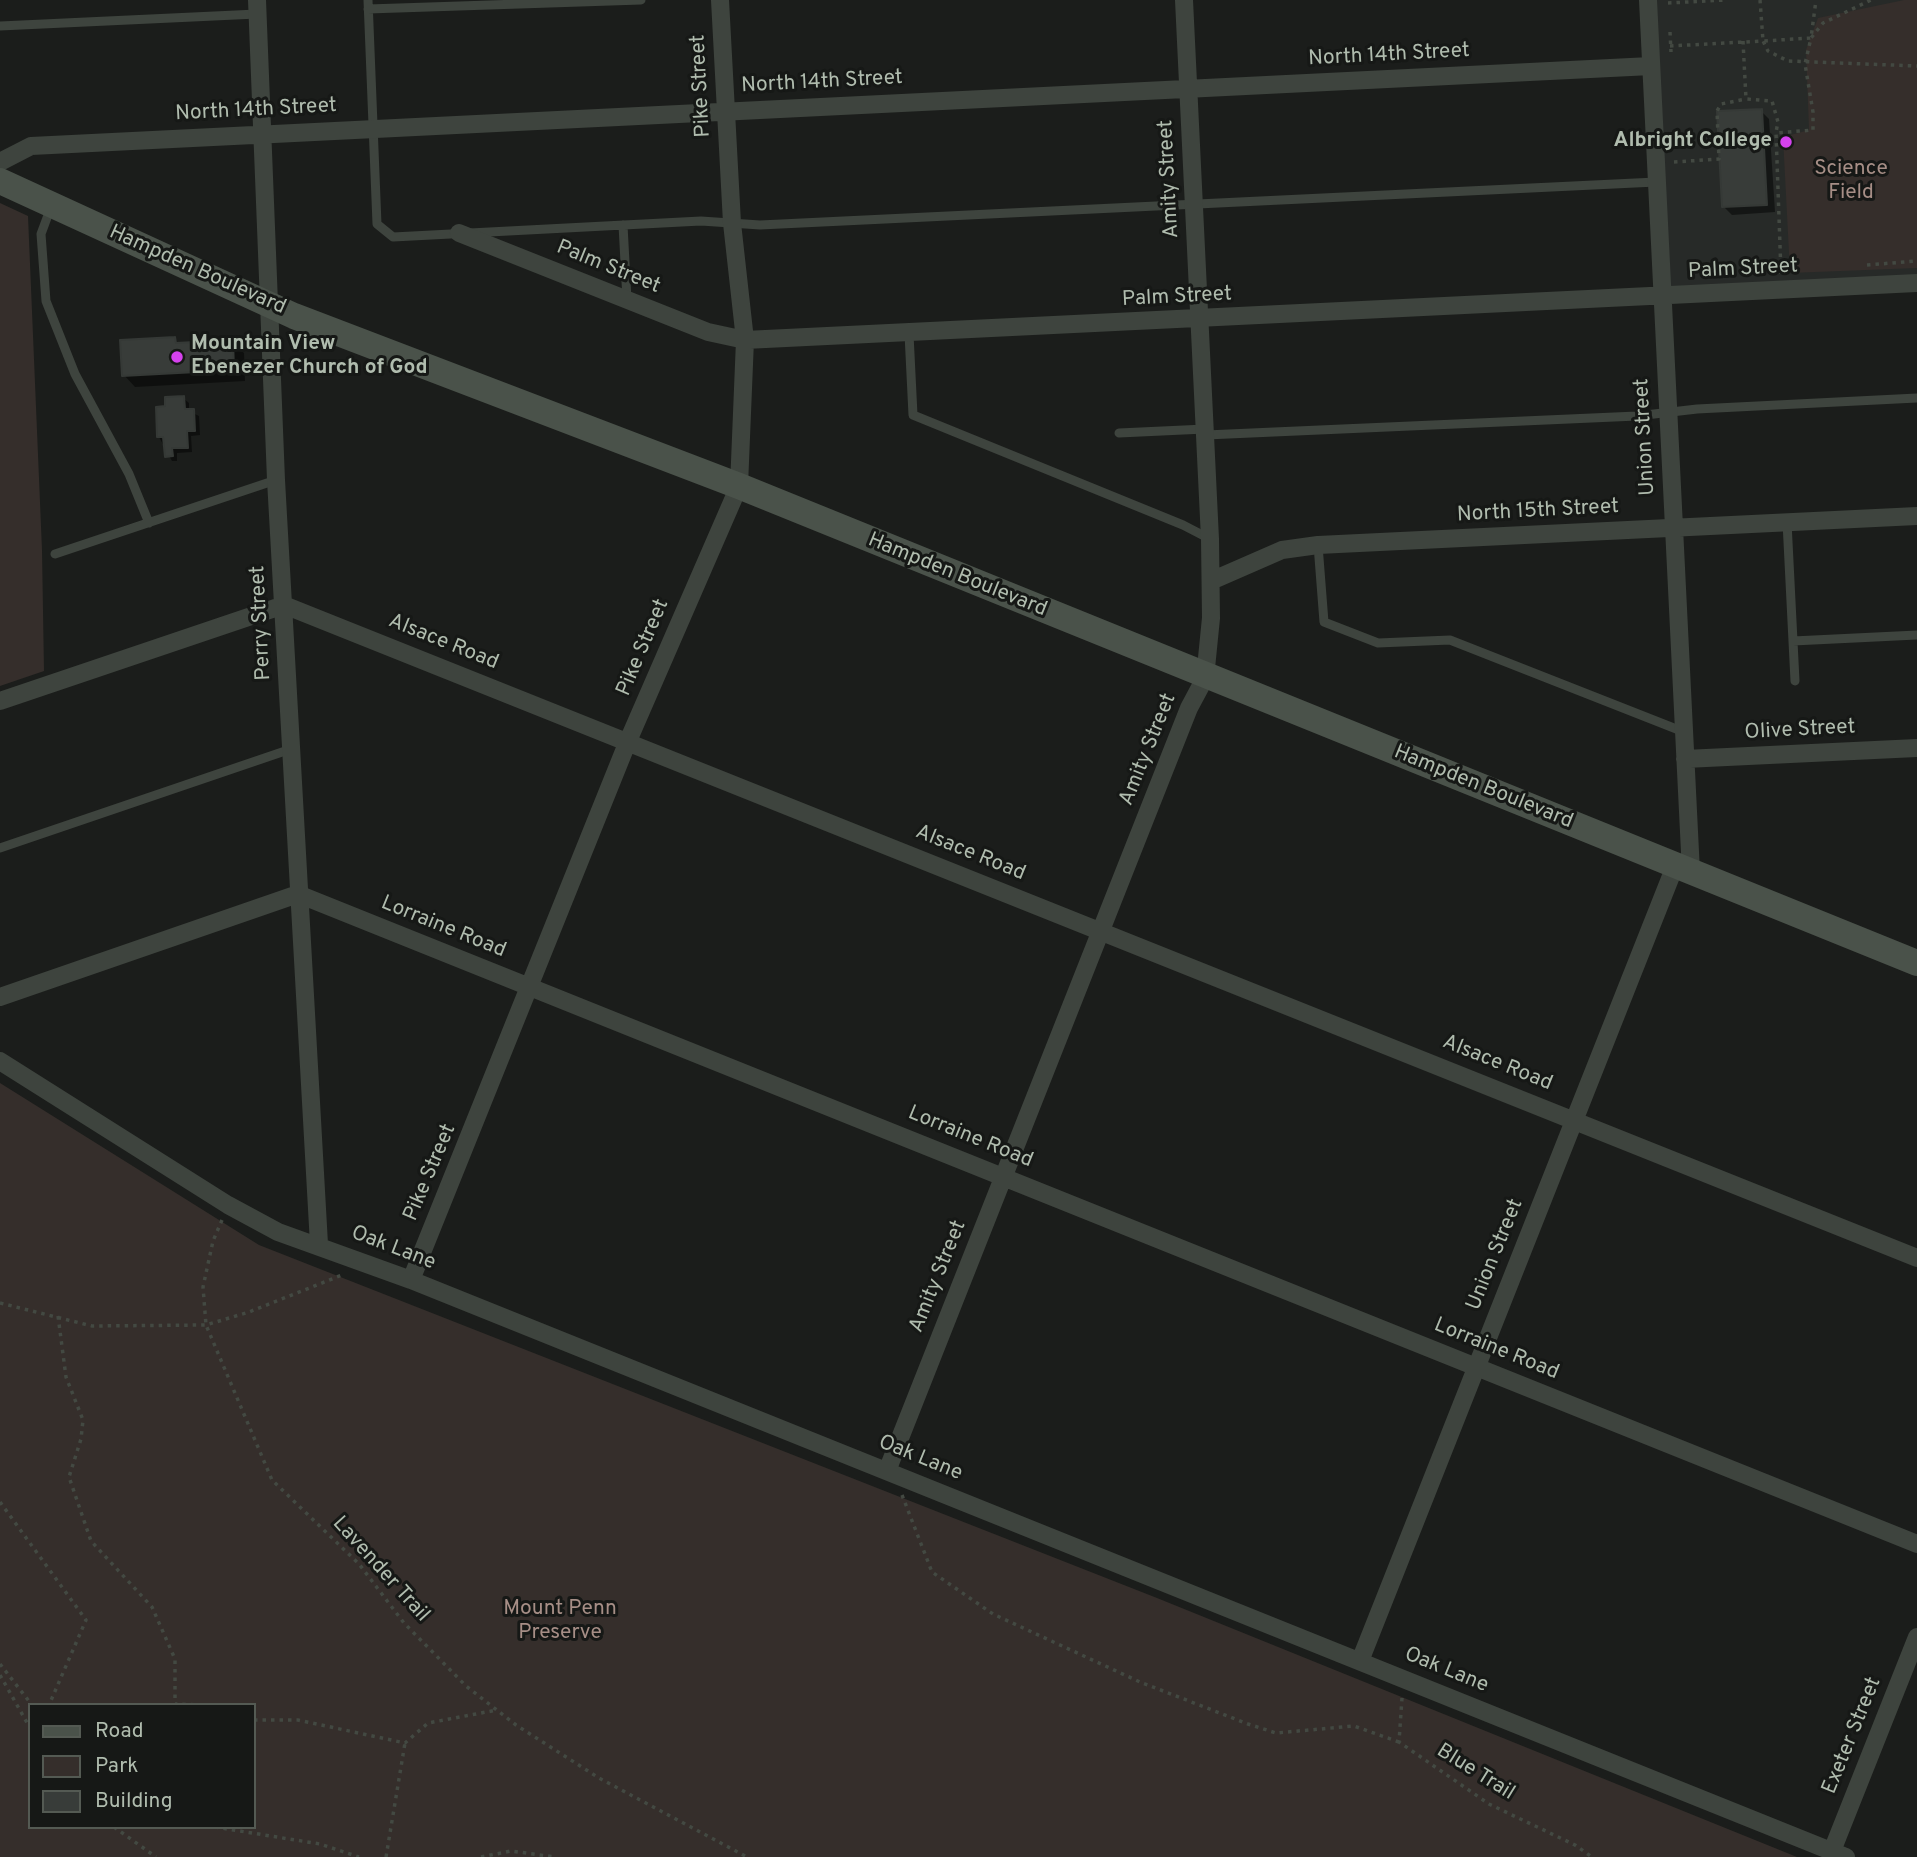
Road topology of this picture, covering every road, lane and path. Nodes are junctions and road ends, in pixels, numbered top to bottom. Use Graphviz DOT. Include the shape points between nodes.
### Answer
graph roads {
  1 [pos="641,0"];
  2 [pos="720,0"];
  3 [pos="1184,0"];
  4 [pos="1648,0"];
  5 [pos="1726,0"];
  6 [pos="1760,0"];
  7 [pos="1816,0"];
  8 [pos="1871,0"];
  9 [pos="1668,1"];
  10 [pos="368,5"];
  11 [pos="257,7"];
  12 [pos="1669,14"];
  13 [pos="1669,25"];
  14 [pos="0,26"];
  15 [pos="1811,38"];
  16 [pos="1743,41"];
  17 [pos="1763,41"];
  18 [pos="1670,47"];
  19 [pos="1671,59"];
  20 [pos="1805,64"];
  21 [pos="1651,66"];
  22 [pos="1917,66"];
  23 [pos="1189,89"];
  24 [pos="1746,99"];
  25 [pos="726,111"];
  26 [pos="373,127"];
  27 [pos="262,133"];
  28 [pos="1776,133"];
  29 [pos="1673,149"];
  30 [pos="0,162"];
  31 [pos="1674,162"];
  32 [pos="1674,175"];
  33 [pos="0,181"];
  34 [pos="1656,182"];
  35 [pos="1194,204"];
  36 [pos="51,205"];
  37 [pos="732,223"];
  38 [pos="623,225"];
  39 [pos="459,233"];
  40 [pos="1768,275"];
  41 [pos="1781,282"];
  42 [pos="1917,283"];
  43 [pos="1662,297"];
  44 [pos="627,300"];
  45 [pos="269,304"];
  46 [pos="1200,319"];
  47 [pos="909,334"];
  48 [pos="745,340"];
  49 [pos="1917,398"];
  50 [pos="1668,413"];
  51 [pos="1205,432"];
  52 [pos="1119,433"];
  53 [pos="276,480"];
  54 [pos="738,486"];
  55 [pos="1917,516"];
  56 [pos="1787,522"];
  57 [pos="149,523"];
  58 [pos="1673,528"];
  59 [pos="1210,539"];
  60 [pos="1318,545"];
  61 [pos="55,554"];
  62 [pos="1210,581"];
  63 [pos="284,605"];
  64 [pos="1917,635"];
  65 [pos="1793,641"];
  66 [pos="1205,678"];
  67 [pos="1796,681"];
  68 [pos="0,701"];
  69 [pos="1684,732"];
  70 [pos="628,741"];
  71 [pos="1917,748"];
  72 [pos="291,749"];
  73 [pos="1685,759"];
  74 [pos="0,848"];
  75 [pos="1683,869"];
  76 [pos="298,894"];
  77 [pos="1102,931"];
  78 [pos="1917,963"];
  79 [pos="531,988"];
  80 [pos="0,997"];
  81 [pos="0,1061"];
  82 [pos="1574,1120"];
  83 [pos="1003,1176"];
  84 [pos="228,1205"];
  85 [pos="319,1244"];
  86 [pos="1917,1258"];
  87 [pos="361,1261"];
  88 [pos="411,1280"];
  89 [pos="0,1303"];
  90 [pos="58,1317"];
  91 [pos="206,1325"];
  92 [pos="1476,1367"];
  93 [pos="893,1473"];
  94 [pos="0,1502"];
  95 [pos="1917,1544"];
  96 [pos="1917,1637"];
  97 [pos="1360,1661"];
  98 [pos="0,1664"];
  99 [pos="0,1675"];
  100 [pos="1405,1679"];
  101 [pos="30,1703"];
  102 [pos="50,1703"];
  103 [pos="175,1703"];
  104 [pos="497,1710"];
  105 [pos="256,1720"];
  106 [pos="28,1724"];
  107 [pos="1399,1742"];
  108 [pos="405,1743"];
  109 [pos="117,1829"];
  110 [pos="227,1829"];
  111 [pos="1839,1854"];
  112 [pos="156,1857"];
  113 [pos="359,1857"];
  114 [pos="386,1857"];
  115 [pos="481,1857"];
  116 [pos="555,1857"];
  117 [pos="747,1857"];
  118 [pos="1591,1857"];
  1 -- 10 [label="lane"];
  2 -- 25 [label="street, Pike Street"];
  3 -- 23 [label="street, Amity Street"];
  4 -- 21 [label="street, Union Street"];
  5 -- 9 [label="path"];
  6 -- 17 [label="path"];
  7 -- 15 [label="path"];
  8 -- 15 [label="path" via="1823,23"];
  9 -- 12 [label="path"];
  10 -- 26 [label="lane"];
  11 -- 14 [label="lane"];
  11 -- 27 [label="street, Perry Street"];
  13 -- 18 [label="path"];
  15 -- 17 [label="path"];
  15 -- 20 [label="path"];
  16 -- 17 [label="path"];
  16 -- 18 [label="path"];
  16 -- 24 [label="path"];
  17 -- 20 [label="path" via="1768,51"];
  18 -- 19 [label="path"];
  20 -- 22 [label="path"];
  20 -- 28 [label="path" via="1813,130"];
  21 -- 23 [label="street, North 14th Street"];
  21 -- 34 [label="street, Union Street"];
  23 -- 25 [label="street, North 14th Street"];
  23 -- 35 [label="street, Amity Street"];
  24 -- 28 [label="path" via="1772,101"];
  24 -- 31 [label="path" via="1721,104 1717,111 1719,159"];
  25 -- 26 [label="street, North 14th Street"];
  25 -- 37 [label="street, Pike Street"];
  26 -- 27 [label="street, North 14th Street"];
  26 -- 39 [label="lane" via="377,224 393,237"];
  27 -- 30 [label="street, North 14th Street" via="31,146"];
  27 -- 45 [label="street, Perry Street"];
  28 -- 41 [label="path"];
  29 -- 31 [label="path"];
  31 -- 32 [label="path"];
  33 -- 36 [label="main road, Hampden Boulevard"];
  34 -- 35 [label="lane"];
  34 -- 43 [label="street, Union Street"];
  35 -- 37 [label="lane"];
  35 -- 46 [label="street, Amity Street"];
  36 -- 45 [label="main road, Hampden Boulevard"];
  36 -- 57 [label="lane" via="41,234 46,301 75,374 129,474"];
  37 -- 38 [label="lane"];
  37 -- 48 [label="street, Pike Street"];
  38 -- 39 [label="lane"];
  38 -- 44 [label="lane"];
  39 -- 44 [label="street, Palm Street"];
  40 -- 41 [label="path"];
  41 -- 42 [label="street, Palm Street"];
  41 -- 43 [label="street, Palm Street"];
  43 -- 46 [label="street, Palm Street"];
  43 -- 50 [label="street, Union Street"];
  44 -- 48 [label="street, Palm Street" via="708,332"];
  45 -- 53 [label="street, Perry Street"];
  45 -- 54 [label="main road, Hampden Boulevard"];
  46 -- 47 [label="street, Palm Street"];
  46 -- 51 [label="street, Amity Street"];
  47 -- 48 [label="street, Palm Street"];
  47 -- 59 [label="lane" via="913,415"];
  48 -- 54 [label="street, Pike Street"];
  49 -- 50 [label="lane"];
  50 -- 51 [label="lane" via="1292,433"];
  50 -- 58 [label="street, Union Street"];
  51 -- 52 [label="lane"];
  51 -- 59 [label="street, Amity Street"];
  53 -- 57 [label="lane"];
  53 -- 63 [label="street, Perry Street"];
  54 -- 66 [label="main road, Hampden Boulevard"];
  54 -- 70 [label="street, Pike Street"];
  55 -- 56 [label="street, North 15th Street"];
  56 -- 58 [label="street, North 15th Street"];
  56 -- 65 [label="lane"];
  57 -- 61 [label="lane"];
  58 -- 60 [label="street, North 15th Street"];
  58 -- 69 [label="street, Union Street"];
  59 -- 62 [label="street, Amity Street"];
  60 -- 62 [label="street, North 15th Street" via="1282,550"];
  60 -- 69 [label="lane" via="1324,622 1378,643 1450,640"];
  62 -- 66 [label="street, Amity Street"];
  63 -- 68 [label="street"];
  63 -- 70 [label="street, Alsace Road"];
  63 -- 72 [label="street, Perry Street"];
  64 -- 65 [label="lane"];
  65 -- 67 [label="lane"];
  66 -- 75 [label="main road, Hampden Boulevard"];
  66 -- 77 [label="street, Amity Street" via="1189,708"];
  69 -- 73 [label="street, Union Street"];
  70 -- 77 [label="street, Alsace Road"];
  70 -- 79 [label="street, Pike Street"];
  71 -- 73 [label="street, Olive Street"];
  72 -- 74 [label="lane"];
  72 -- 76 [label="street, Perry Street"];
  73 -- 75 [label="street, Union Street"];
  75 -- 78 [label="main road, Hampden Boulevard"];
  75 -- 82 [label="street, Union Street"];
  76 -- 79 [label="street, Lorraine Road"];
  76 -- 80 [label="street"];
  76 -- 85 [label="street, Perry Street"];
  77 -- 82 [label="street, Alsace Road"];
  77 -- 83 [label="street, Amity Street"];
  79 -- 83 [label="street, Lorraine Road"];
  79 -- 88 [label="street, Pike Street"];
  81 -- 84 [label="street, Oak Lane"];
  82 -- 86 [label="street, Alsace Road"];
  82 -- 92 [label="street, Union Street"];
  83 -- 92 [label="street, Lorraine Road"];
  83 -- 93 [label="street, Amity Street"];
  84 -- 85 [label="street, Oak Lane" via="278,1232"];
  84 -- 91 [label="path, Lavender Trail" via="213,1241 203,1287"];
  85 -- 87 [label="street, Oak Lane"];
  87 -- 88 [label="street, Oak Lane"];
  87 -- 91 [label="path" via="338,1277"];
  88 -- 93 [label="street, Oak Lane"];
  89 -- 90 [label="path"];
  90 -- 91 [label="path" via="92,1326"];
  90 -- 103 [label="path" via="66,1377 83,1420 69,1477 91,1541 152,1607 175,1659"];
  91 -- 104 [label="path, Lavender Trail" via="272,1480 359,1564 404,1623 466,1686"];
  92 -- 95 [label="street, Lorraine Road"];
  92 -- 97 [label="street, Union Street"];
  93 -- 97 [label="street, Oak Lane"];
  93 -- 107 [label="path, Blue Trail" via="932,1572 992,1614 1140,1682 1248,1724 1276,1732 1354,1726"];
  94 -- 102 [label="path" via="86,1620"];
  96 -- 111 [label="street, Exeter Street"];
  97 -- 100 [label="street, Oak Lane"];
  98 -- 101 [label="path"];
  99 -- 106 [label="path"];
  100 -- 107 [label="path"];
  100 -- 111 [label="street, Oak Lane"];
  104 -- 108 [label="path" via="428,1723"];
  104 -- 117 [label="path, Lavender Trail" via="599,1778"];
  105 -- 108 [label="path" via="299,1720"];
  107 -- 118 [label="path, Blue Trail" via="1489,1804"];
  108 -- 114 [label="path"];
  109 -- 112 [label="path"];
  110 -- 113 [label="path" via="320,1844"];
  115 -- 116 [label="path" via="511,1851"];
}
